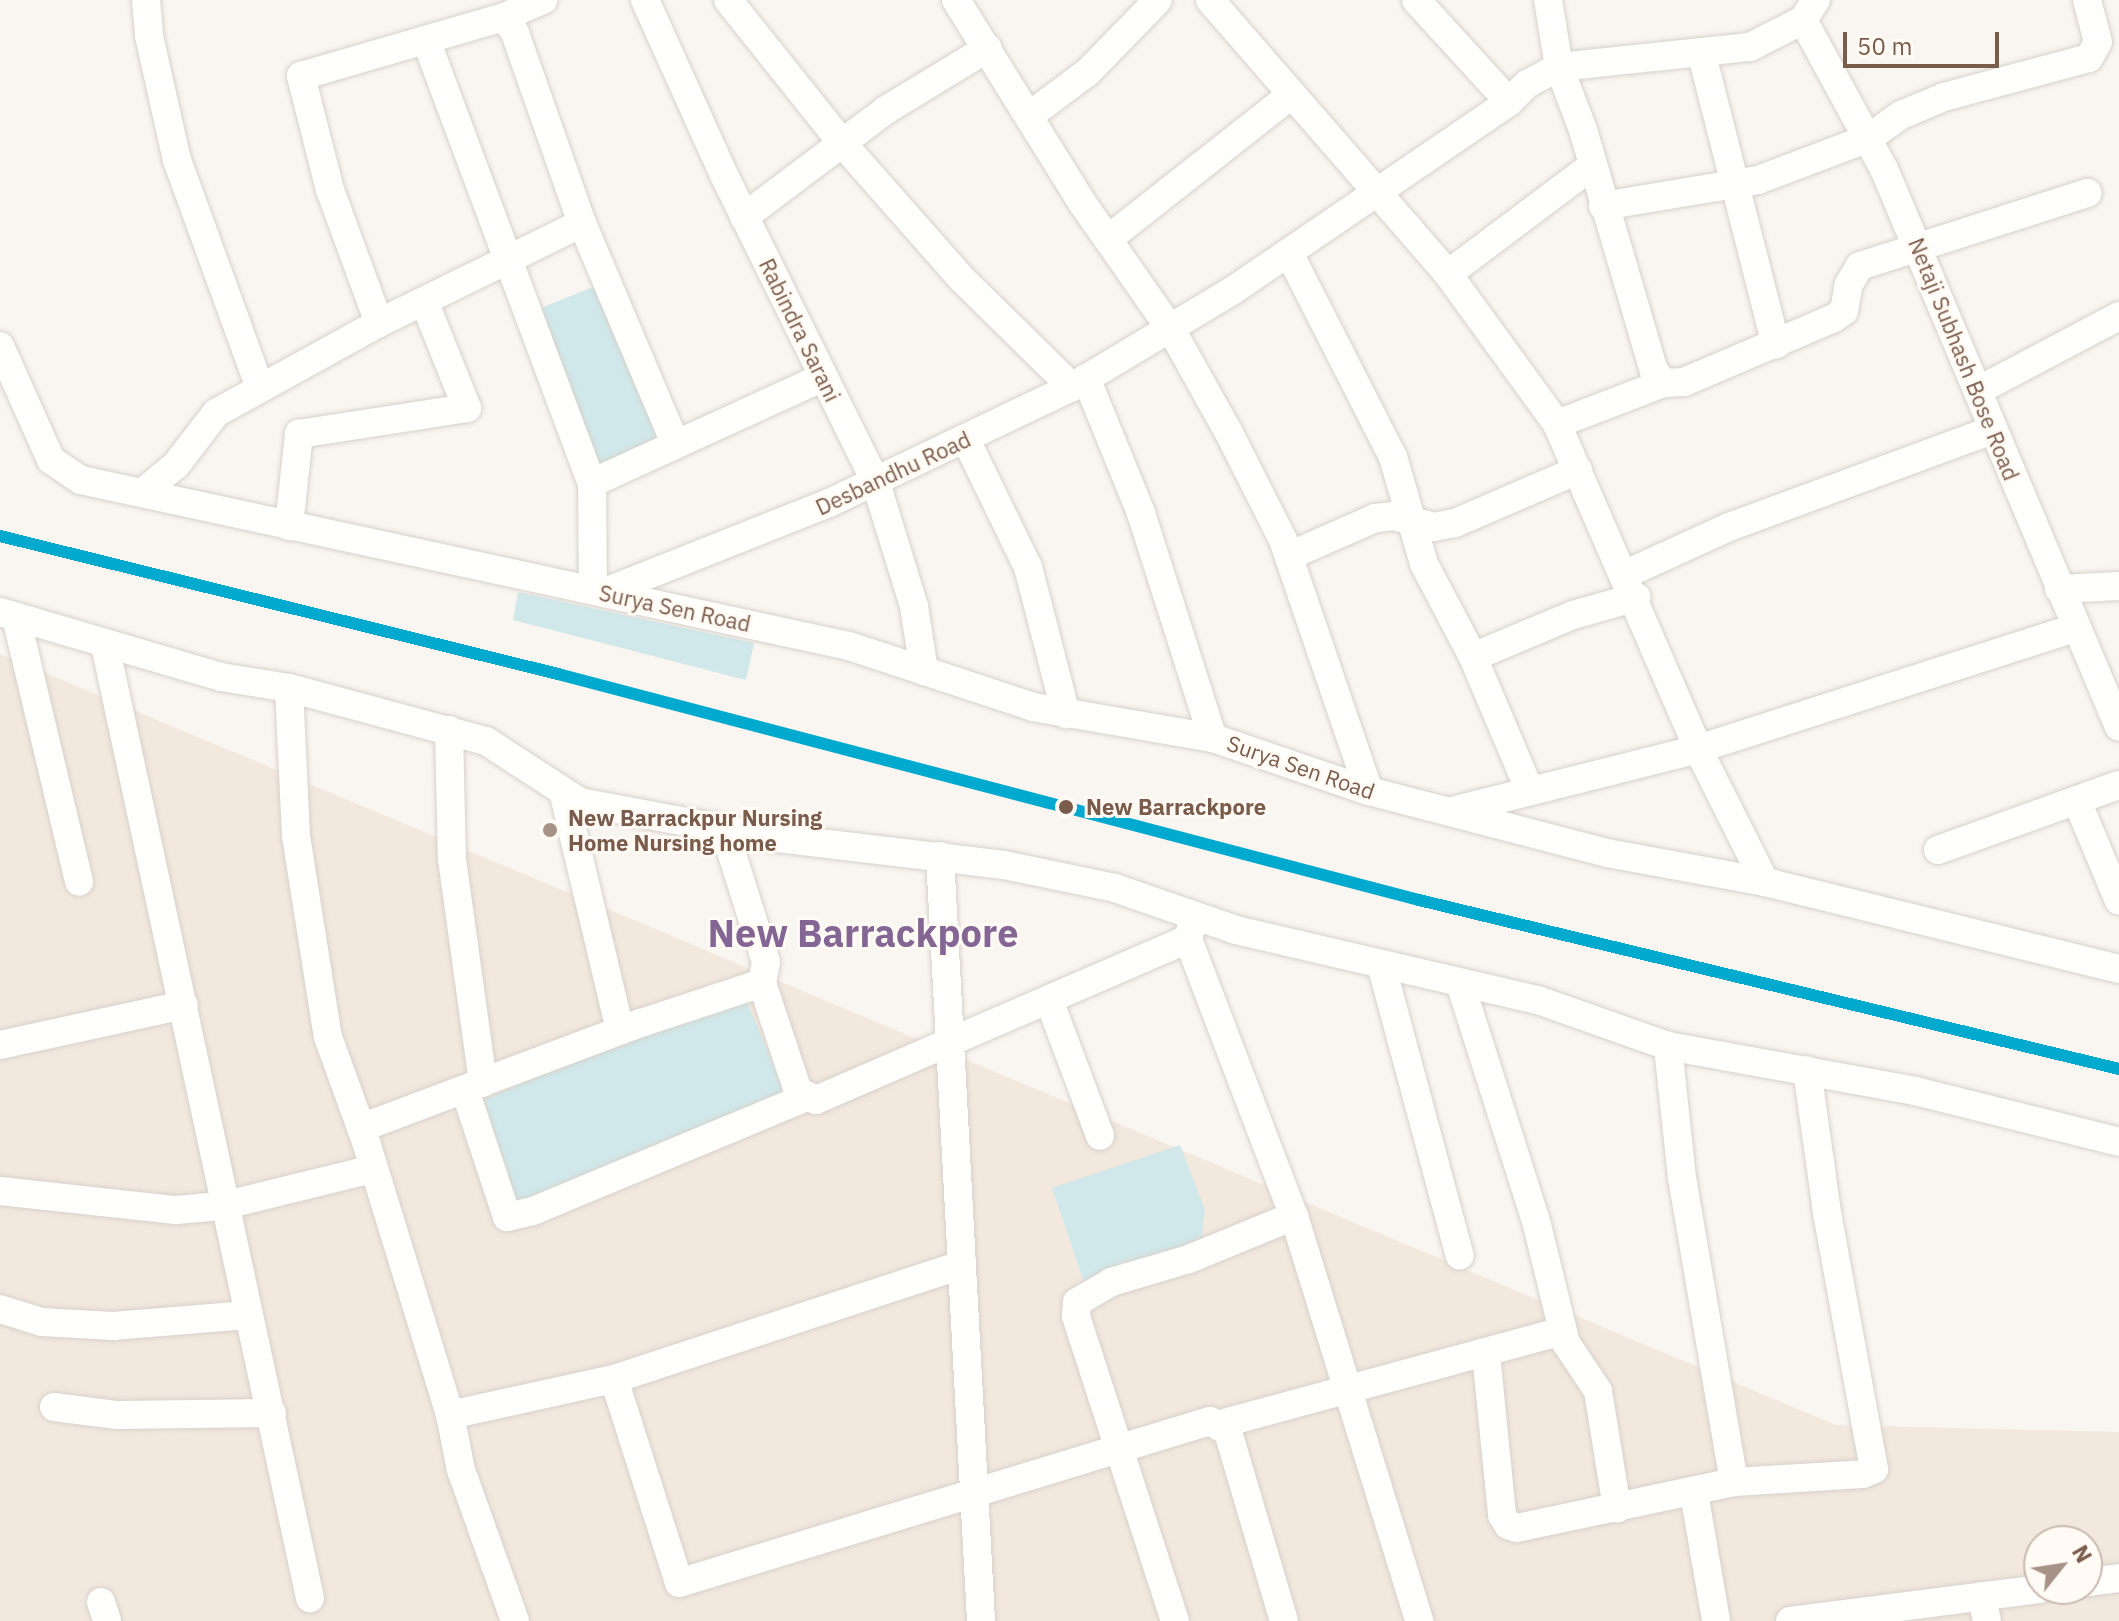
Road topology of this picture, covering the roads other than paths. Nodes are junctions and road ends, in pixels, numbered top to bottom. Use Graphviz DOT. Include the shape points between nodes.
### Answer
graph roads {
  1 [pos="146,0"];
  2 [pos="543,0"];
  3 [pos="645,0"];
  4 [pos="728,0"];
  5 [pos="956,0"];
  6 [pos="1158,0"];
  7 [pos="1210,0"];
  8 [pos="1416,0"];
  9 [pos="1548,0"];
  10 [pos="2087,0"];
  11 [pos="1810,10"];
  12 [pos="504,17"];
  13 [pos="426,40"];
  14 [pos="988,48"];
  15 [pos="1702,55"];
  16 [pos="1559,67"];
  17 [pos="1291,95"];
  18 [pos="1509,102"];
  19 [pos="1029,116"];
  20 [pos="1869,138"];
  21 [pos="842,143"];
  22 [pos="1593,165"];
  23 [pos="1733,185"];
  24 [pos="2088,193"];
  25 [pos="1376,194"];
  26 [pos="1603,206"];
  27 [pos="744,217"];
  28 [pos="582,223"];
  29 [pos="1108,239"];
  30 [pos="1918,245"];
  31 [pos="1289,253"];
  32 [pos="507,260"];
  33 [pos="1448,274"];
  34 [pos="424,301"];
  35 [pos="2119,316"];
  36 [pos="379,323"];
  37 [pos="1172,331"];
  38 [pos="1776,345"];
  39 [pos="0,346"];
  40 [pos="823,377"];
  41 [pos="1079,382"];
  42 [pos="1664,383"];
  43 [pos="260,388"];
  44 [pos="1981,389"];
  45 [pos="1557,424"];
  46 [pos="1992,430"];
  47 [pos="966,440"];
  48 [pos="675,443"];
  49 [pos="1578,470"];
  50 [pos="875,480"];
  51 [pos="592,483"];
  52 [pos="142,493"];
  53 [pos="1413,522"];
  54 [pos="289,526"];
  55 [pos="1289,556"];
  56 [pos="1631,585"];
  57 [pos="2119,586"];
  58 [pos="2059,589"];
  59 [pos="599,591"];
  60 [pos="8,614"];
  61 [pos="2075,628"];
  62 [pos="105,645"];
  63 [pos="1473,657"];
  64 [pos="924,671"];
  65 [pos="2110,685"];
  66 [pos="289,688"];
  67 [pos="1066,714"];
  68 [pos="2119,727"];
  69 [pos="449,730"];
  70 [pos="1213,738"];
  71 [pos="1698,749"];
  72 [pos="2119,785"];
  73 [pos="1529,789"];
  74 [pos="1369,791"];
  75 [pos="564,795"];
  76 [pos="2077,801"];
  77 [pos="1456,810"];
  78 [pos="724,829"];
  79 [pos="1938,850"];
  80 [pos="940,856"];
  81 [pos="79,882"];
  82 [pos="1765,882"];
  83 [pos="2119,901"];
  84 [pos="1191,928"];
  85 [pos="1381,964"];
  86 [pos="2119,969"];
  87 [pos="762,983"];
  88 [pos="1460,983"];
  89 [pos="1049,1000"];
  90 [pos="184,1005"];
  91 [pos="620,1030"];
  92 [pos="952,1040"];
  93 [pos="0,1045"];
  94 [pos="1668,1046"];
  95 [pos="1807,1070"];
  96 [pos="474,1086"];
  97 [pos="804,1098"];
  98 [pos="361,1128"];
  99 [pos="1100,1136"];
  100 [pos="2119,1142"];
  101 [pos="373,1169"];
  102 [pos="0,1191"];
  103 [pos="222,1206"];
  104 [pos="1294,1216"];
  105 [pos="1460,1256"];
  106 [pos="961,1265"];
  107 [pos="0,1309"];
  108 [pos="248,1315"];
  109 [pos="1563,1331"];
  110 [pos="1486,1354"];
  111 [pos="614,1379"];
  112 [pos="1345,1392"];
  113 [pos="54,1407"];
  114 [pos="272,1413"];
  115 [pos="450,1415"];
  116 [pos="1220,1424"];
  117 [pos="1122,1448"];
  118 [pos="1734,1482"];
  119 [pos="1694,1493"];
  120 [pos="973,1494"];
  121 [pos="1617,1508"];
  122 [pos="2023,1595"];
  123 [pos="310,1598"];
  124 [pos="1985,1609"];
  125 [pos="515,1621"];
  126 [pos="981,1621"];
  127 [pos="1175,1621"];
  128 [pos="1284,1621"];
  129 [pos="1419,1621"];
  130 [pos="1716,1621"];
  131 [pos="1790,1621"];
  1 -- 43 [label="street" via="177,160"];
  2 -- 12 [label="street"];
  3 -- 27 [label="street, Rabindra Sarani"];
  4 -- 21 [label="street"];
  5 -- 14 [label="street"];
  6 -- 19 [label="street" via="1088,72"];
  7 -- 17 [label="street"];
  8 -- 18 [label="street"];
  9 -- 16 [label="street"];
  10 -- 20 [label="street" via="2098,42 2089,58 1944,97 1901,115"];
  11 -- 15 [label="street" via="1750,47"];
  11 -- 20 [label="street, Netaji Subhash Bose Road"];
  12 -- 13 [label="street"];
  12 -- 28 [label="street"];
  13 -- 32 [label="street"];
  13 -- 36 [label="street" via="301,76 330,190"];
  14 -- 19 [label="street"];
  14 -- 21 [label="street"];
  15 -- 16 [label="street"];
  15 -- 23 [label="street"];
  16 -- 18 [label="street, Desbandhu Road" via="1527,84"];
  16 -- 22 [label="street"];
  17 -- 25 [label="street"];
  17 -- 29 [label="street"];
  18 -- 25 [label="street, Desbandhu Road"];
  19 -- 29 [label="street"];
  20 -- 23 [label="street" via="1791,170"];
  20 -- 30 [label="street, Netaji Subhash Bose Road"];
  21 -- 27 [label="street"];
  21 -- 41 [label="street" via="962,279"];
  22 -- 26 [label="street"];
  22 -- 33 [label="street"];
  23 -- 26 [label="street"];
  23 -- 38 [label="street"];
  24 -- 30 [label="street"];
  25 -- 31 [label="street, Desbandhu Road"];
  25 -- 33 [label="street"];
  26 -- 42 [label="street" via="1654,371"];
  27 -- 40 [label="street, Rabindra Sarani"];
  28 -- 32 [label="street"];
  28 -- 48 [label="street"];
  29 -- 37 [label="street"];
  30 -- 38 [label="street" via="1860,266 1849,284 1844,311"];
  30 -- 44 [label="street, Netaji Subhash Bose Road"];
  31 -- 37 [label="street, Desbandhu Road"];
  31 -- 53 [label="street" via="1393,457"];
  32 -- 34 [label="street"];
  32 -- 51 [label="street"];
  33 -- 45 [label="street"];
  34 -- 36 [label="street"];
  34 -- 54 [label="street" via="467,408 299,434"];
  35 -- 44 [label="street"];
  36 -- 43 [label="street"];
  37 -- 41 [label="street, Desbandhu Road"];
  37 -- 55 [label="street"];
  38 -- 42 [label="street" via="1684,382"];
  39 -- 52 [label="street, Surya Sen Road" via="51,460 81,480"];
  40 -- 48 [label="street"];
  40 -- 50 [label="street, Rabindra Sarani"];
  41 -- 47 [label="street, Desbandhu Road"];
  41 -- 70 [label="street" via="1141,513"];
  42 -- 45 [label="street"];
  43 -- 52 [label="street" via="216,413 176,465"];
  44 -- 46 [label="street, Netaji Subhash Bose Road"];
  45 -- 49 [label="street"];
  46 -- 56 [label="street" via="1729,527"];
  46 -- 58 [label="street, Netaji Subhash Bose Road"];
  47 -- 50 [label="street, Desbandhu Road"];
  47 -- 67 [label="street" via="1028,567"];
  48 -- 51 [label="street"];
  49 -- 53 [label="street" via="1455,523 1434,527"];
  49 -- 56 [label="street"];
  50 -- 59 [label="street, Desbandhu Road" via="755,534"];
  50 -- 64 [label="street, Rabindra Sarani" via="908,583"];
  51 -- 59 [label="street"];
  52 -- 54 [label="street, Surya Sen Road"];
  53 -- 55 [label="street" via="1375,518"];
  53 -- 63 [label="street" via="1437,594"];
  54 -- 59 [label="street, Surya Sen Road"];
  55 -- 74 [label="street"];
  56 -- 63 [label="street"];
  56 -- 71 [label="street"];
  57 -- 58 [label="street"];
  58 -- 61 [label="street, Netaji Subhash Bose Road"];
  59 -- 64 [label="street, Surya Sen Road" via="849,646"];
  60 -- 62 [label="street"];
  60 -- 81 [label="street"];
  61 -- 65 [label="street, Netaji Subhash Bose Road"];
  61 -- 71 [label="street"];
  62 -- 66 [label="street" via="221,677"];
  62 -- 90 [label="street"];
  63 -- 73 [label="street"];
  64 -- 67 [label="street, Surya Sen Road"];
  65 -- 68 [label="street, Netaji Subhash Bose Road"];
  66 -- 69 [label="street"];
  66 -- 98 [label="street" via="296,836 328,1037"];
  67 -- 70 [label="street, Surya Sen Road"];
  69 -- 75 [label="street" via="518,759"];
  69 -- 96 [label="street" via="452,859"];
  70 -- 74 [label="street, Surya Sen Road"];
  71 -- 73 [label="street"];
  71 -- 82 [label="street"];
  72 -- 76 [label="street"];
  73 -- 77 [label="street"];
  74 -- 77 [label="street, Surya Sen Road"];
  75 -- 78 [label="street"];
  75 -- 91 [label="street"];
  76 -- 79 [label="street"];
  76 -- 83 [label="street"];
  77 -- 82 [label="street, Surya Sen Road" via="1607,853"];
  78 -- 80 [label="street"];
  78 -- 87 [label="street" via="766,962"];
  80 -- 84 [label="street" via="1115,888"];
  80 -- 92 [label="street"];
  82 -- 86 [label="street, Surya Sen Road"];
  84 -- 85 [label="street"];
  84 -- 89 [label="street"];
  84 -- 104 [label="street"];
  85 -- 88 [label="street"];
  85 -- 105 [label="street"];
  87 -- 91 [label="street"];
  87 -- 97 [label="street"];
  88 -- 94 [label="street" via="1538,1000"];
  88 -- 109 [label="street" via="1537,1225"];
  89 -- 92 [label="street"];
  89 -- 99 [label="street"];
  90 -- 93 [label="street"];
  90 -- 103 [label="street"];
  91 -- 96 [label="street"];
  92 -- 97 [label="street" via="816,1100"];
  92 -- 106 [label="street"];
  94 -- 95 [label="street"];
  94 -- 118 [label="street" via="1682,1178"];
  95 -- 100 [label="street"];
  95 -- 118 [label="street" via="1874,1469"];
  96 -- 97 [label="street" via="507,1217 533,1211"];
  96 -- 98 [label="street"];
  98 -- 101 [label="street"];
  101 -- 103 [label="street"];
  101 -- 115 [label="street"];
  102 -- 103 [label="street" via="176,1210"];
  103 -- 108 [label="street"];
  104 -- 112 [label="street"];
  104 -- 117 [label="street" via="1189,1259 1098,1287 1077,1302 1076,1316"];
  106 -- 111 [label="street"];
  106 -- 120 [label="street"];
  107 -- 108 [label="street" via="42,1322 113,1326"];
  108 -- 114 [label="street"];
  109 -- 110 [label="street"];
  109 -- 121 [label="street" via="1598,1391"];
  110 -- 112 [label="street"];
  110 -- 121 [label="street" via="1502,1515 1508,1525 1517,1528"];
  111 -- 115 [label="street"];
  111 -- 120 [label="street" via="679,1583"];
  112 -- 116 [label="street"];
  112 -- 129 [label="street"];
  113 -- 114 [label="street" via="117,1415"];
  114 -- 123 [label="street"];
  115 -- 125 [label="street" via="461,1470"];
  116 -- 117 [label="street" via="1210,1421"];
  116 -- 128 [label="street" via="1228,1432"];
  117 -- 120 [label="street"];
  117 -- 127 [label="street"];
  118 -- 119 [label="street"];
  119 -- 121 [label="street"];
  119 -- 130 [label="street"];
  120 -- 126 [label="street"];
  122 -- 124 [label="street"];
  124 -- 131 [label="street"];
}
